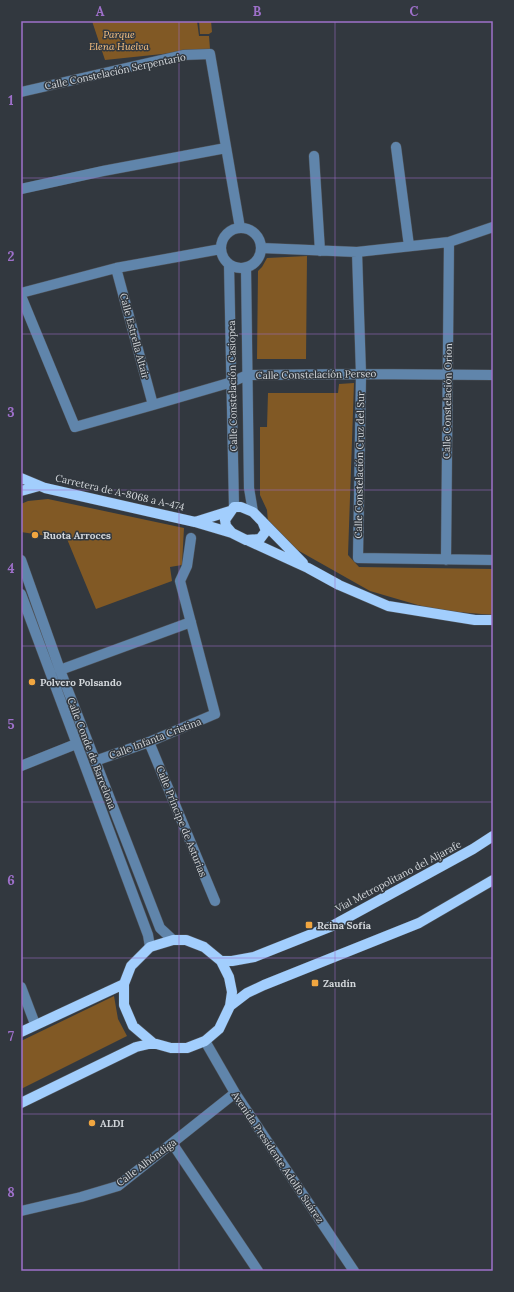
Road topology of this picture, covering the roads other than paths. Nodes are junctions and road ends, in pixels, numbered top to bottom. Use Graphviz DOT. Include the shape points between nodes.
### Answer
graph roads {
  1 [pos="21,92"];
  2 [pos="396,147"];
  3 [pos="226,148"];
  4 [pos="314,156"];
  5 [pos="21,189"];
  6 [pos="493,227"];
  7 [pos="240,228"];
  8 [pos="449,242"];
  9 [pos="409,246"];
  10 [pos="261,248"];
  11 [pos="221,249"];
  12 [pos="320,251"];
  13 [pos="357,252"];
  14 [pos="229,264"];
  15 [pos="246,267"];
  16 [pos="116,268"];
  17 [pos="21,295"];
  18 [pos="361,374"];
  19 [pos="448,374"];
  20 [pos="247,375"];
  21 [pos="493,375"];
  22 [pos="232,382"];
  23 [pos="153,405"];
  24 [pos="21,478"];
  25 [pos="39,486"];
  26 [pos="21,491"];
  27 [pos="232,509"];
  28 [pos="253,512"];
  29 [pos="262,521"];
  30 [pos="195,522"];
  31 [pos="232,533"];
  32 [pos="191,538"];
  33 [pos="246,540"];
  34 [pos="21,560"];
  35 [pos="446,560"];
  36 [pos="493,560"];
  37 [pos="308,568"];
  38 [pos="21,594"];
  39 [pos="493,620"];
  40 [pos="190,622"];
  41 [pos="60,670"];
  42 [pos="149,742"];
  43 [pos="76,744"];
  44 [pos="95,760"];
  45 [pos="21,766"];
  46 [pos="493,836"];
  47 [pos="493,880"];
  48 [pos="215,901"];
  49 [pos="173,940"];
  50 [pos="150,947"];
  51 [pos="221,961"];
  52 [pos="124,984"];
  53 [pos="21,987"];
  54 [pos="230,1006"];
  55 [pos="36,1024"];
  56 [pos="21,1032"];
  57 [pos="205,1041"];
  58 [pos="153,1043"];
  59 [pos="235,1093"];
  60 [pos="21,1103"];
  61 [pos="172,1143"];
  62 [pos="21,1211"];
  63 [pos="258,1271"];
  64 [pos="354,1271"];
  1 -- 3 [label="street, Calle Constelación Serpentario" via="183,55 210,54"];
  2 -- 9 [label="street"];
  3 -- 5 [label="street"];
  3 -- 7 [label="street"];
  4 -- 12 [label="street"];
  6 -- 8 [label="street"];
  7 -- 10 [label="street" via="253,232 260,241"];
  7 -- 11 [label="street" via="233,229 223,238"];
  8 -- 9 [label="street"];
  8 -- 19 [label="street, Calle Constelación Orion"];
  9 -- 13 [label="street"];
  10 -- 12 [label="street"];
  10 -- 15 [label="street" via="257,259"];
  11 -- 14 [label="street"];
  11 -- 16 [label="street"];
  12 -- 13 [label="street"];
  13 -- 18 [label="street, Calle Constelación Cruz del Sur"];
  14 -- 15 [label="street"];
  14 -- 22 [label="street, Calle Constelación Casiopea"];
  15 -- 20 [label="street, Calle Constelación Casiopea"];
  16 -- 17 [label="street"];
  16 -- 23 [label="street, Calle Estrella Altair"];
  17 -- 23 [label="street, Calle Constelación Perseo" via="75,427"];
  18 -- 19 [label="street, Calle Constelación Perseo"];
  18 -- 20 [label="street, Calle Constelación Perseo"];
  18 -- 35 [label="street, Calle Constelación Cruz del Sur" via="358,558"];
  19 -- 21 [label="street, Calle Constelación Perseo"];
  19 -- 35 [label="street, Calle Constelación Orion"];
  20 -- 22 [label="street, Calle Constelación Perseo"];
  20 -- 28 [label="street, Calle Constelación Casiopea" via="249,488"];
  22 -- 23 [label="street, Calle Constelación Perseo"];
  22 -- 27 [label="street, Calle Constelación Casiopea"];
  24 -- 25 [label="main road, Carretera de A-8068 a A-474"];
  25 -- 26 [label="main road"];
  25 -- 30 [label="main road, Carretera de A-8068 a A-474"];
  27 -- 28 [label="main road" via="241,507"];
  27 -- 30 [label="main road, Carretera de A-8068 a A-474"];
  27 -- 31 [label="main road" via="225,520"];
  28 -- 29 [label="main road"];
  29 -- 33 [label="main road" via="266,531 260,539"];
  29 -- 37 [label="main road"];
  30 -- 31 [label="main road, Carretera de A-8068 a A-474"];
  31 -- 33 [label="main road"];
  32 -- 40 [label="street" via="187,566 180,581"];
  33 -- 37 [label="main road"];
  34 -- 41 [label="street, Calle Conde de Barcelona"];
  35 -- 36 [label="street"];
  37 -- 39 [label="main road" via="339,585 388,606 475,620"];
  38 -- 43 [label="street, Calle Conde de Barcelona"];
  40 -- 41 [label="street"];
  40 -- 42 [label="street, Calle Infanta Cristina" via="215,714"];
  41 -- 44 [label="street, Calle Conde de Barcelona"];
  42 -- 44 [label="street, Calle Infanta Cristina"];
  42 -- 48 [label="street, Calle Príncipe de Asturias"];
  43 -- 45 [label="street"];
  43 -- 50 [label="street, Calle Conde de Barcelona" via="148,935"];
  44 -- 49 [label="street, Calle Conde de Barcelona" via="160,928"];
  46 -- 51 [label="main road, Vial Metropolitano del Aljarafe" via="332,926 254,957 232,962"];
  47 -- 54 [label="main road" via="419,923 264,985 247,993"];
  49 -- 50 [label="main road"];
  49 -- 51 [label="main road" via="186,940 204,946"];
  50 -- 52 [label="main road" via="131,966"];
  51 -- 54 [label="main road" via="229,977 232,992"];
  52 -- 55 [label="main road"];
  52 -- 58 [label="main road" via="124,1005 133,1026"];
  53 -- 55 [label="street"];
  54 -- 57 [label="main road" via="219,1029"];
  55 -- 56 [label="main road"];
  57 -- 58 [label="main road" via="187,1048 171,1048"];
  57 -- 59 [label="street, Avenida Presidente Adolfo Suárez"];
  58 -- 60 [label="main road" via="136,1046"];
  59 -- 61 [label="street, Calle Alhóndiga"];
  59 -- 64 [label="street, Avenida Presidente Adolfo Suárez"];
  61 -- 62 [label="street, Calle Alhóndiga" via="118,1186"];
  61 -- 63 [label="street"];
}
